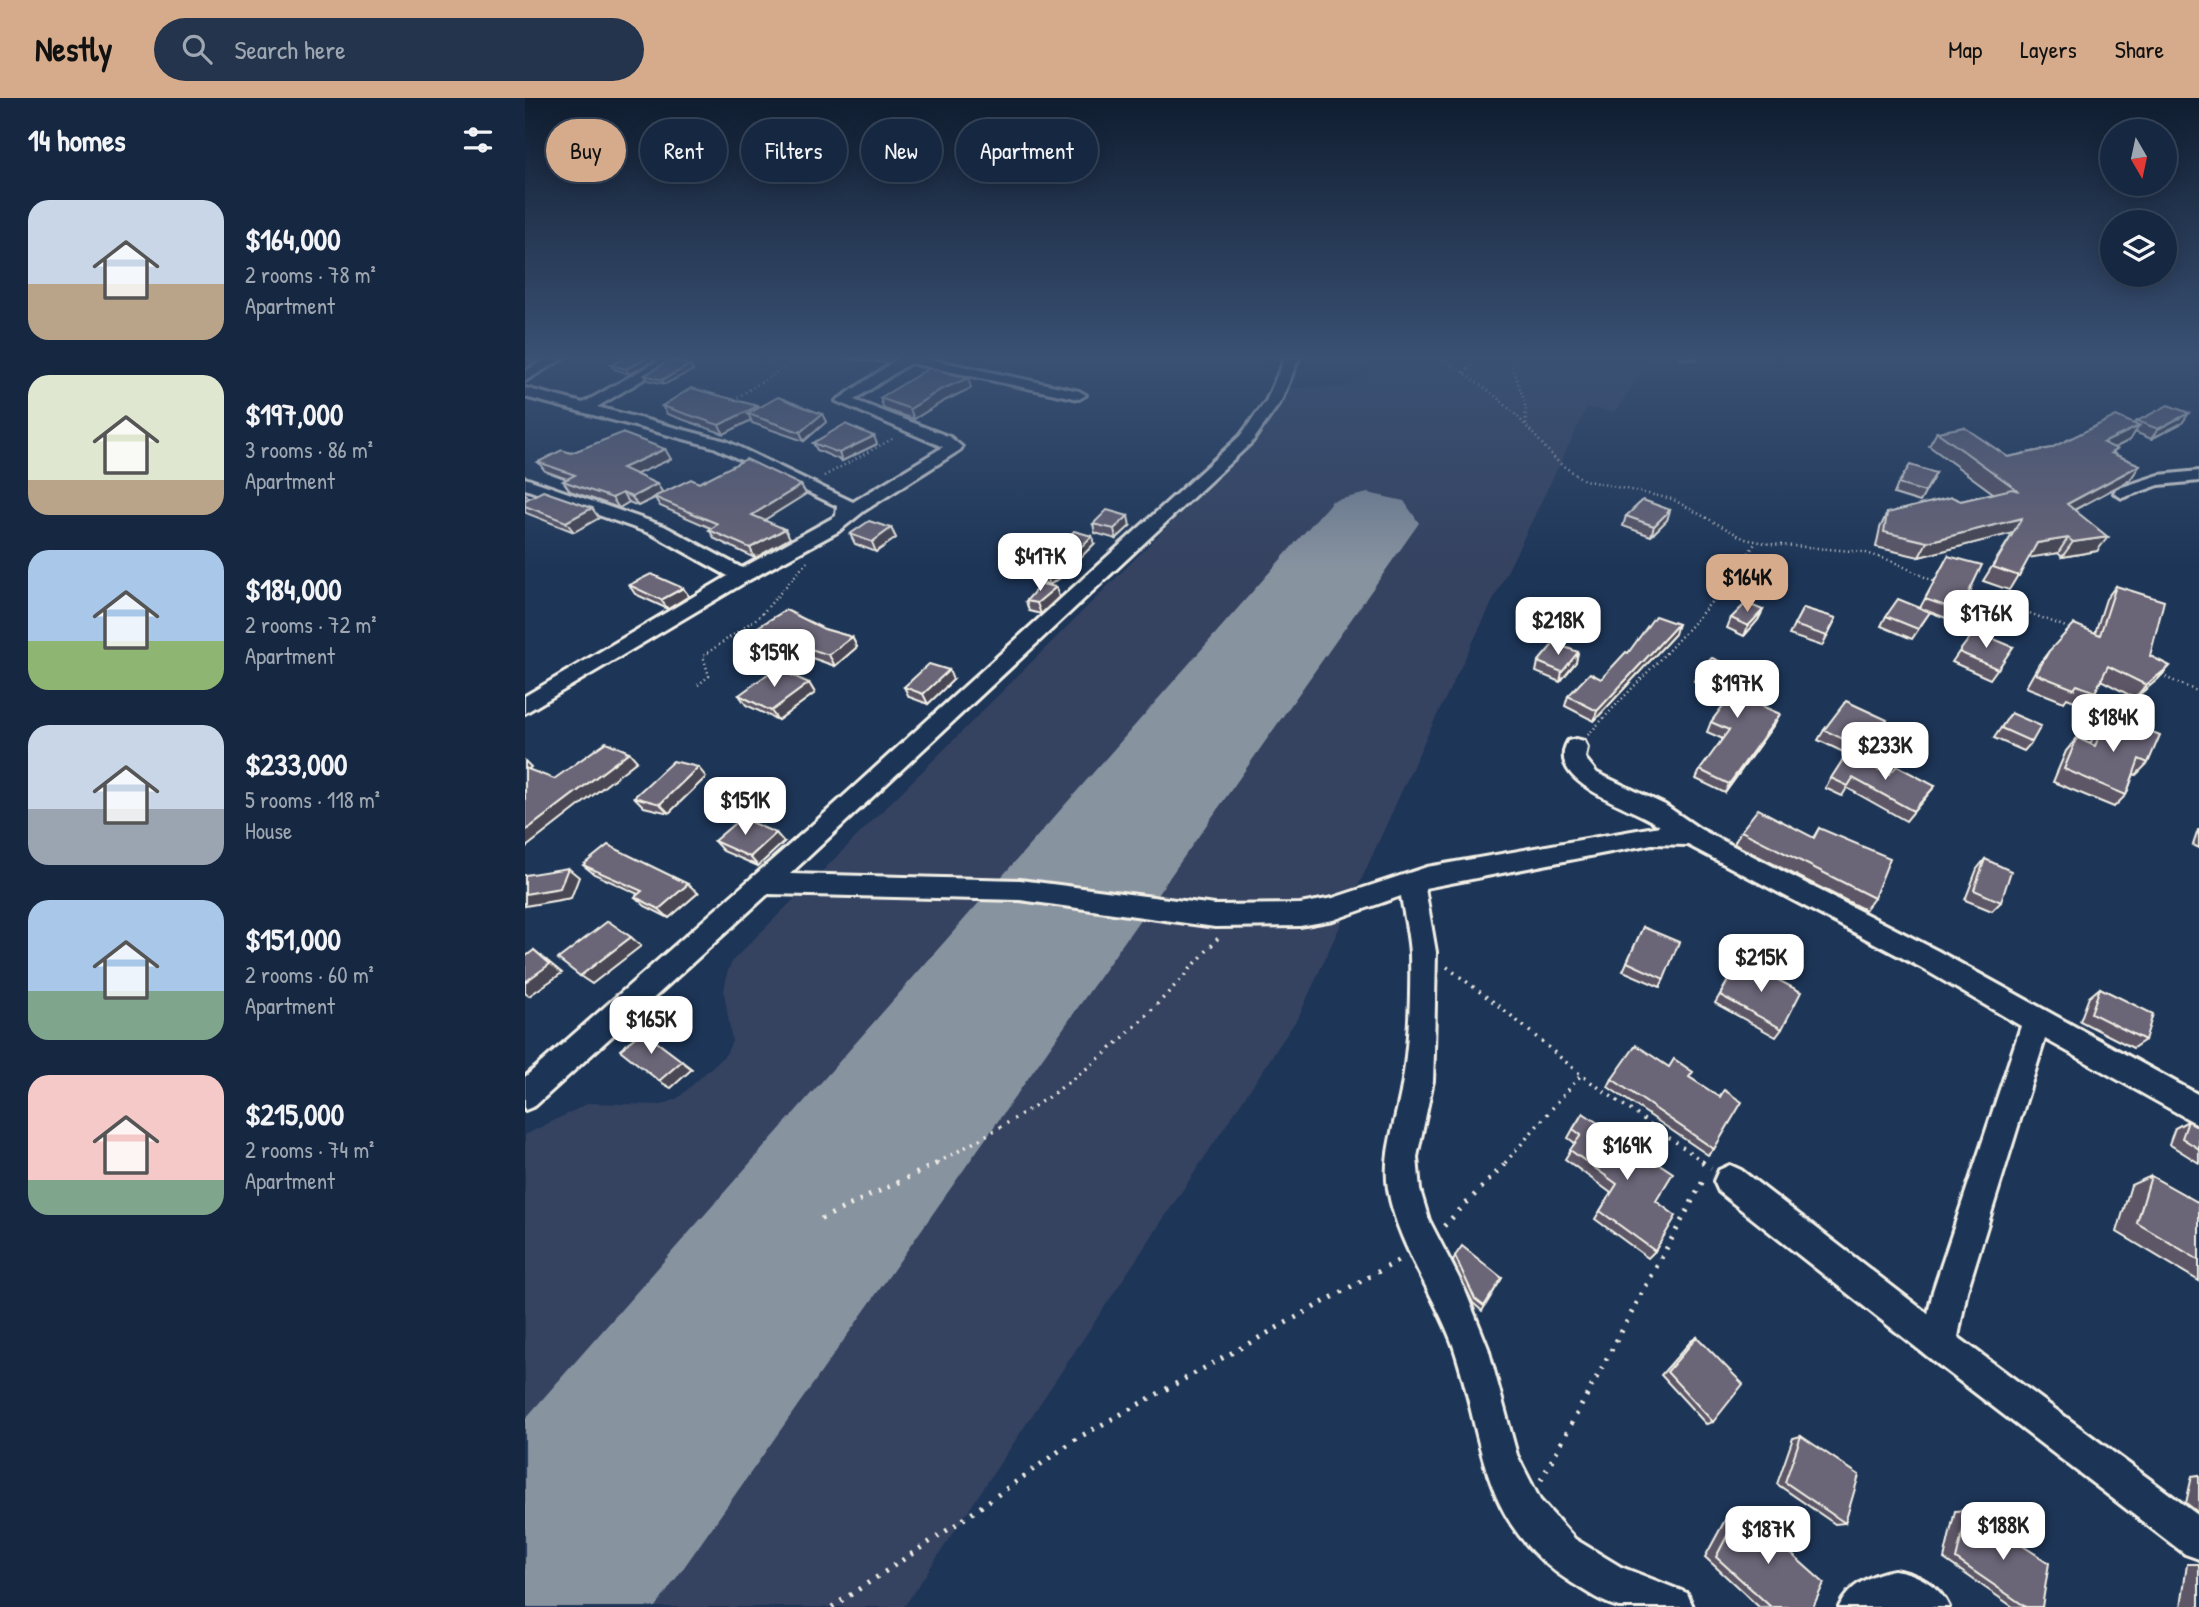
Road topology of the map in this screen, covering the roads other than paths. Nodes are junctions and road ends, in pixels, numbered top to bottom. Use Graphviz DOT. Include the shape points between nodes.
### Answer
graph roads {
  1 [pos="664,428"];
  2 [pos="912,428"];
  3 [pos="1256,428"];
  4 [pos="2199,476"];
  5 [pos="525,483"];
  6 [pos="2122,493"];
  7 [pos="845,516"];
  8 [pos="742,576"];
  9 [pos="525,706"];
  10 [pos="1576,747"];
  11 [pos="1691,836"];
  12 [pos="1411,881"];
  13 [pos="763,884"];
  14 [pos="2038,1021"];
  15 [pos="526,1093"];
  16 [pos="2199,1111"];
  17 [pos="1720,1174"];
  18 [pos="1939,1344"];
  19 [pos="2199,1540"];
  20 [pos="1673,1607"];
  21 [pos="1859,1607"];
  22 [pos="1929,1607"];
  1 -- 7 [label="street" via="720,444 846,503"];
  2 -- 7 [label="street" via="954,447"];
  3 -- 13 [label="street"];
  4 -- 6 [label="street" via="2164,477"];
  5 -- 8 [label="street" via="658,530"];
  7 -- 8 [label="street" via="815,538"];
  8 -- 9 [label="street"];
  10 -- 11 [label="street" via="1574,758 1589,779 1657,811"];
  11 -- 12 [label="street" via="1652,835"];
  11 -- 14 [label="street"];
  12 -- 13 [label="street" via="1318,913 1255,917 1135,908 1020,890"];
  12 -- 20 [label="street" via="1423,952 1418,1081 1402,1157 1404,1190 1415,1226 1453,1300 1471,1348 1500,1459 1526,1514 1561,1553 1609,1583"];
  13 -- 15 [label="street"];
  14 -- 16 [label="street"];
  14 -- 18 [label="street" via="1950,1291"];
  17 -- 18 [label="street"];
  18 -- 19 [label="street"];
  21 -- 22 [label="street" via="1892,1589 1908,1592"];
}
